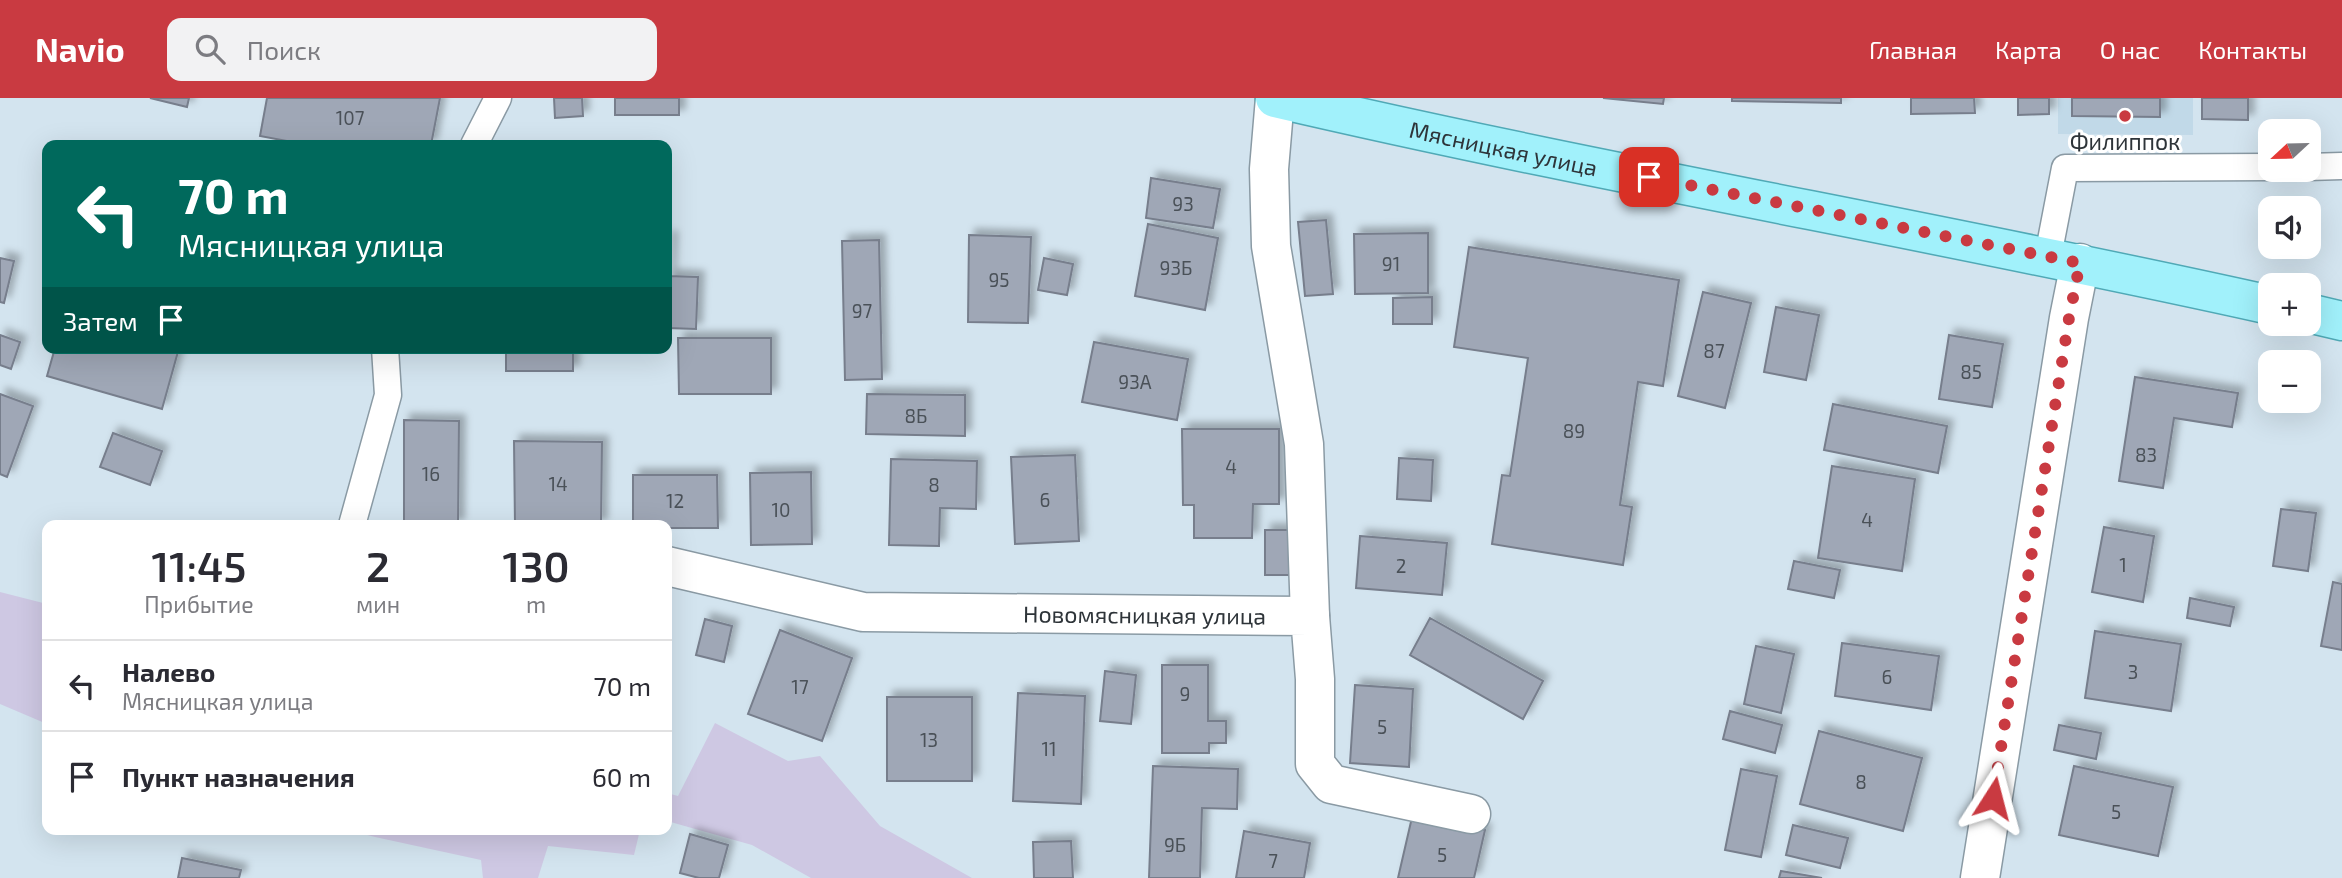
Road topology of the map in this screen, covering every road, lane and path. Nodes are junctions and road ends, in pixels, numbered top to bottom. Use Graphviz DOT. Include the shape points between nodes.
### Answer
graph roads {
  1 [pos="498,98"];
  2 [pos="1275,98"];
  3 [pos="477,140"];
  4 [pos="2342,166"];
  5 [pos="2258,167"];
  6 [pos="2321,167"];
  7 [pos="2064,260"];
  8 [pos="2258,302"];
  9 [pos="2321,316"];
  10 [pos="2342,321"];
  11 [pos="385,354"];
  12 [pos="353,520"];
  13 [pos="672,567"];
  14 [pos="1310,616"];
  15 [pos="1471,814"];
  16 [pos="1980,878"];
  1 -- 3 [label="lane"];
  2 -- 7 [label="main road, Мясницкая улица" via="1410,130"];
  2 -- 14 [label="street" via="1269,169 1271,246 1304,444"];
  4 -- 6 [label="lane"];
  5 -- 7 [label="lane" via="2066,168"];
  7 -- 8 [label="main road, Мясницкая улица"];
  7 -- 16 [label="street" via="2069,318"];
  9 -- 10 [label="main road"];
  11 -- 12 [label="lane" via="388,395"];
  13 -- 14 [label="street, Новомясницкая улица" via="863,612"];
  14 -- 15 [label="street" via="1315,764 1331,784"];
}
